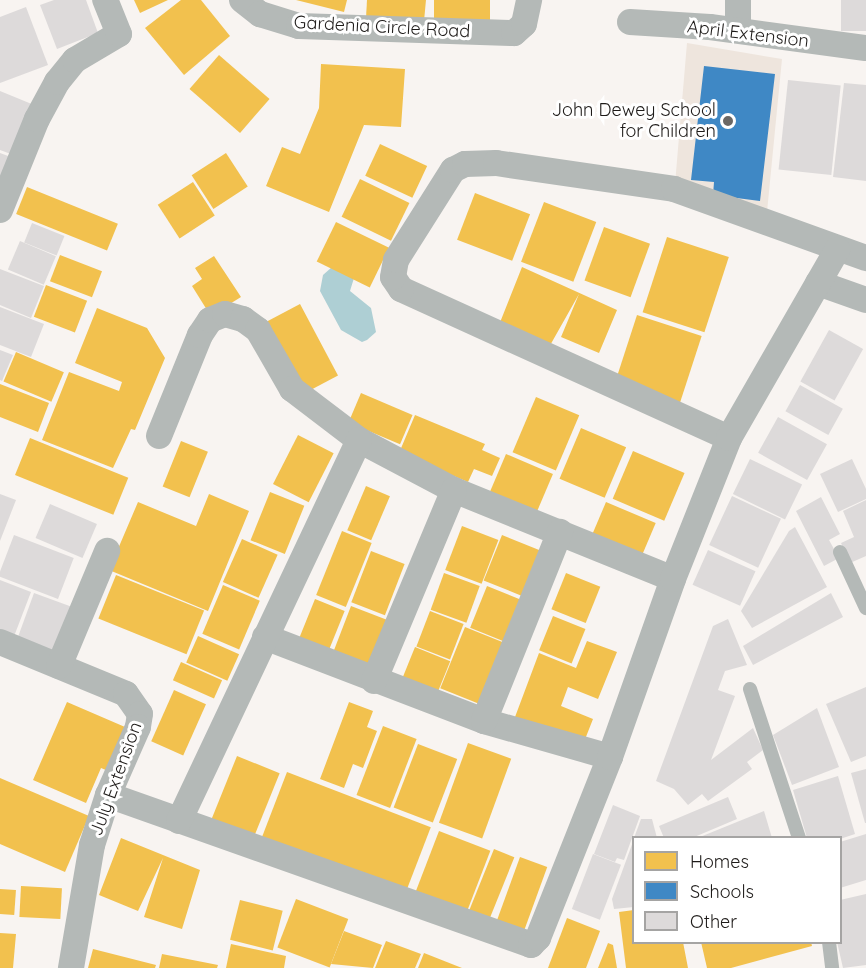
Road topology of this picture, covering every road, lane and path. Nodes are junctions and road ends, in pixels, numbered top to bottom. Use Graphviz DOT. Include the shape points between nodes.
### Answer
graph roads {
  1 [pos="105,0"];
  2 [pos="242,0"];
  3 [pos="738,0"];
  4 [pos="527,12"];
  5 [pos="630,22"];
  6 [pos="738,30"];
  7 [pos="866,48"];
  8 [pos="0,210"];
  9 [pos="837,250"];
  10 [pos="866,258"];
  11 [pos="818,283"];
  12 [pos="866,300"];
  13 [pos="159,436"];
  14 [pos="729,438"];
  15 [pos="359,440"];
  16 [pos="454,490"];
  17 [pos="560,532"];
  18 [pos="107,551"];
  19 [pos="840,552"];
  20 [pos="673,579"];
  21 [pos="866,608"];
  22 [pos="265,637"];
  23 [pos="0,642"];
  24 [pos="59,666"];
  25 [pos="374,681"];
  26 [pos="750,689"];
  27 [pos="484,721"];
  28 [pos="610,757"];
  29 [pos="108,795"];
  30 [pos="179,821"];
  31 [pos="799,836"];
  32 [pos="829,944"];
  33 [pos="71,968"];
  34 [pos="832,968"];
  1 -- 8 [label="street" via="119,34 75,60 57,82 37,119"];
  2 -- 4 [label="street, Gardenia Circle Road" via="260,14 299,26 514,33"];
  3 -- 6 [label="street"];
  5 -- 6 [label="street, April Extension"];
  6 -- 7 [label="street, April Extension"];
  9 -- 10 [label="street"];
  9 -- 11 [label="street"];
  9 -- 14 [label="street" via="674,189 496,163 465,164 453,170 396,260 393,277 401,289"];
  11 -- 12 [label="street"];
  11 -- 14 [label="street"];
  13 -- 15 [label="street" via="200,335 210,321 225,314 243,319 258,330 292,389"];
  14 -- 20 [label="street"];
  15 -- 16 [label="street"];
  15 -- 22 [label="street"];
  16 -- 17 [label="street"];
  16 -- 25 [label="street"];
  17 -- 20 [label="street"];
  17 -- 27 [label="street"];
  18 -- 24 [label="street"];
  19 -- 21 [label="lane"];
  20 -- 28 [label="street"];
  22 -- 25 [label="street"];
  22 -- 30 [label="street"];
  23 -- 24 [label="street, July Extension"];
  24 -- 29 [label="street, July Extension" via="126,694 140,714"];
  25 -- 27 [label="street"];
  26 -- 31 [label="lane"];
  27 -- 28 [label="street"];
  28 -- 30 [label="street" via="538,938 531,945"];
  29 -- 30 [label="street"];
  29 -- 33 [label="street, July Extension" via="92,845"];
  32 -- 34 [label="lane"];
}
